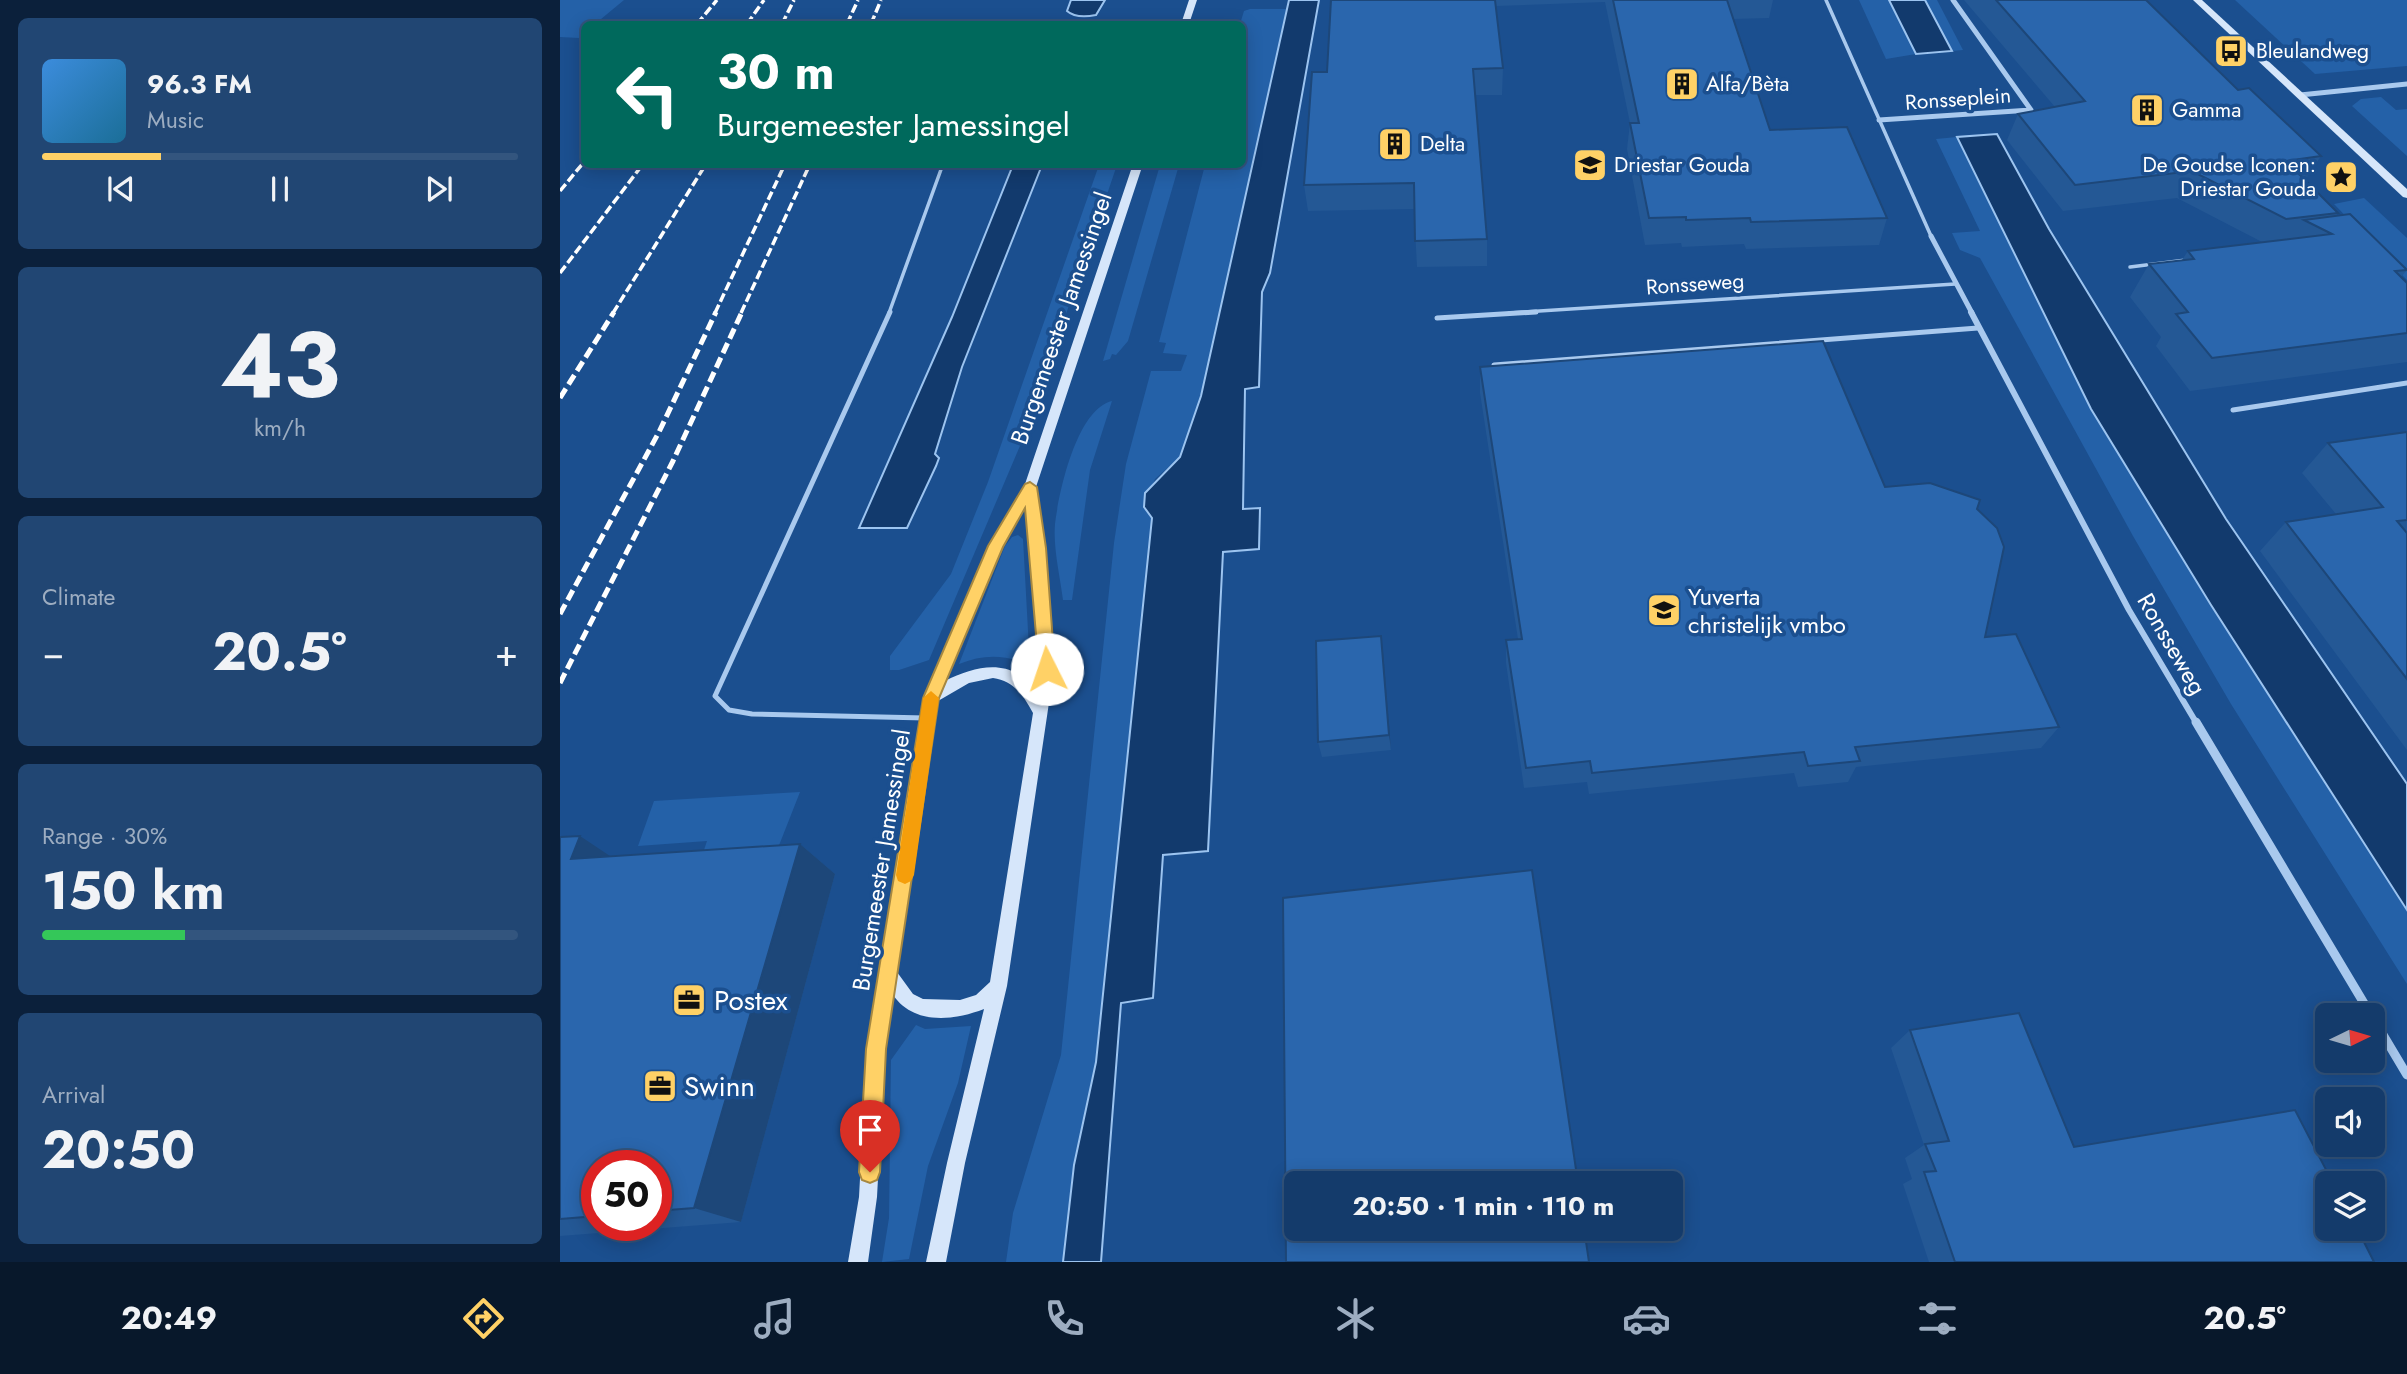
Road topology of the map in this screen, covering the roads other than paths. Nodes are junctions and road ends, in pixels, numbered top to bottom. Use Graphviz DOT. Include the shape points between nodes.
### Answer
graph roads {
  1 [pos="1193,0"];
  2 [pos="1826,0"];
  3 [pos="1953,0"];
  4 [pos="2197,0"];
  5 [pos="1186,21"];
  6 [pos="2407,84"];
  7 [pos="2300,95"];
  8 [pos="1879,120"];
  9 [pos="942,168"];
  10 [pos="1137,168"];
  11 [pos="2407,195"];
  12 [pos="1931,236"];
  13 [pos="2198,258"];
  14 [pos="2130,267"];
  15 [pos="1955,284"];
  16 [pos="1437,318"];
  17 [pos="1978,328"];
  18 [pos="1494,365"];
  19 [pos="2407,383"];
  20 [pos="2233,410"];
  21 [pos="1030,487"];
  22 [pos="931,698"];
  23 [pos="1039,712"];
  24 [pos="928,718"];
  25 [pos="888,973"];
  26 [pos="998,986"];
  27 [pos="2364,1003"];
  28 [pos="2385,1038"];
  29 [pos="2407,1075"];
  30 [pos="858,1262"];
  31 [pos="936,1262"];
  1 -- 5 [label="main road"];
  2 -- 8 [label="lane, Ronsseplein"];
  3 -- 8 [label="street, Ronsseplein" via="2031,110"];
  4 -- 7 [label="main road"];
  6 -- 7 [label="street"];
  7 -- 11 [label="main road"];
  8 -- 12 [label="lane, Ronsseplein"];
  9 -- 24 [label="lane" via="889,314 715,696 729,710 752,714"];
  10 -- 21 [label="main road, Burgemeester Jamessingel"];
  12 -- 15 [label="street, Ronsseweg"];
  13 -- 14 [label="lane"];
  15 -- 16 [label="lane, Ronsseweg"];
  15 -- 17 [label="street, Ronsseweg"];
  17 -- 18 [label="lane"];
  17 -- 27 [label="street, Ronsseweg" via="2129,610"];
  19 -- 20 [label="lane"];
  21 -- 22 [label="main road, Burgemeester Jamessingel" via="996,546"];
  21 -- 23 [label="main road, Burgemeester Jamessingel" via="1047,669"];
  22 -- 23 [label="main road" via="975,673 992,671 1014,675 1030,689"];
  22 -- 24 [label="main road, Burgemeester Jamessingel"];
  23 -- 26 [label="main road, Burgemeester Jamessingel"];
  24 -- 25 [label="main road, Burgemeester Jamessingel"];
  25 -- 26 [label="main road" via="907,1000 935,1009 960,1009 981,1002"];
  25 -- 30 [label="main road, Burgemeester Jamessingel" via="876,1049 868,1197"];
  26 -- 31 [label="main road, Burgemeester Jamessingel"];
  28 -- 29 [label="street, Ronsseweg"];
}
